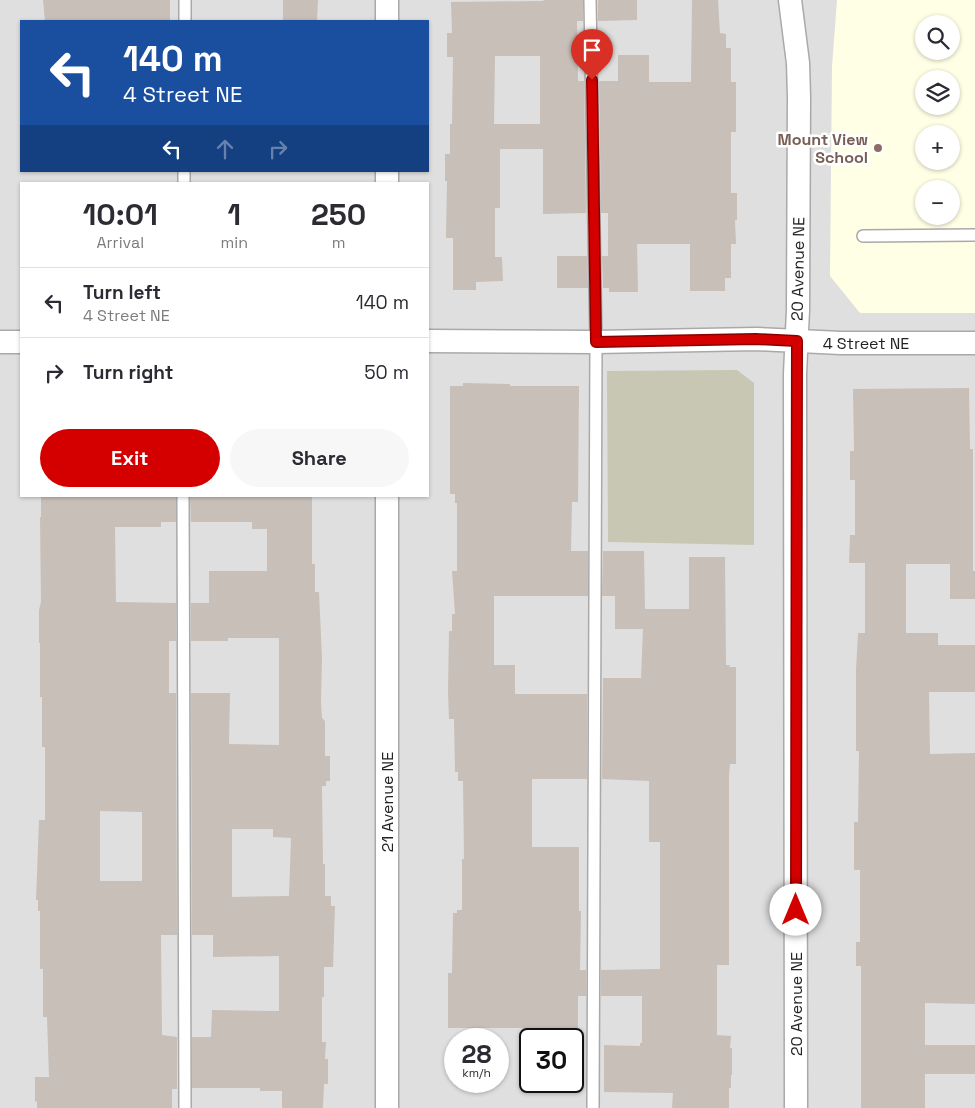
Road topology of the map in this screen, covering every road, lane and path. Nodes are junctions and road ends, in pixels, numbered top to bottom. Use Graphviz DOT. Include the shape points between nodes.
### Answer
graph roads {
  1 [pos="185,0"];
  2 [pos="387,0"];
  3 [pos="590,0"];
  4 [pos="790,0"];
  5 [pos="185,20"];
  6 [pos="387,20"];
  7 [pos="975,235"];
  8 [pos="863,236"];
  9 [pos="429,341"];
  10 [pos="797,341"];
  11 [pos="0,342"];
  12 [pos="20,342"];
  13 [pos="596,342"];
  14 [pos="975,343"];
  15 [pos="183,497"];
  16 [pos="387,497"];
  17 [pos="185,1108"];
  18 [pos="388,1108"];
  19 [pos="593,1108"];
  20 [pos="796,1108"];
  1 -- 5 [label="lane"];
  2 -- 6 [label="street"];
  3 -- 13 [label="lane"];
  4 -- 10 [label="street, 20 Avenue NE" via="799,97"];
  7 -- 8 [label="lane"];
  9 -- 13 [label="street, 4 Street NE"];
  10 -- 13 [label="street, 4 Street NE"];
  10 -- 14 [label="street, 4 Street NE"];
  10 -- 20 [label="street, 20 Avenue NE"];
  11 -- 12 [label="street"];
  13 -- 19 [label="lane"];
  15 -- 17 [label="lane"];
  16 -- 18 [label="street, 21 Avenue NE"];
}
